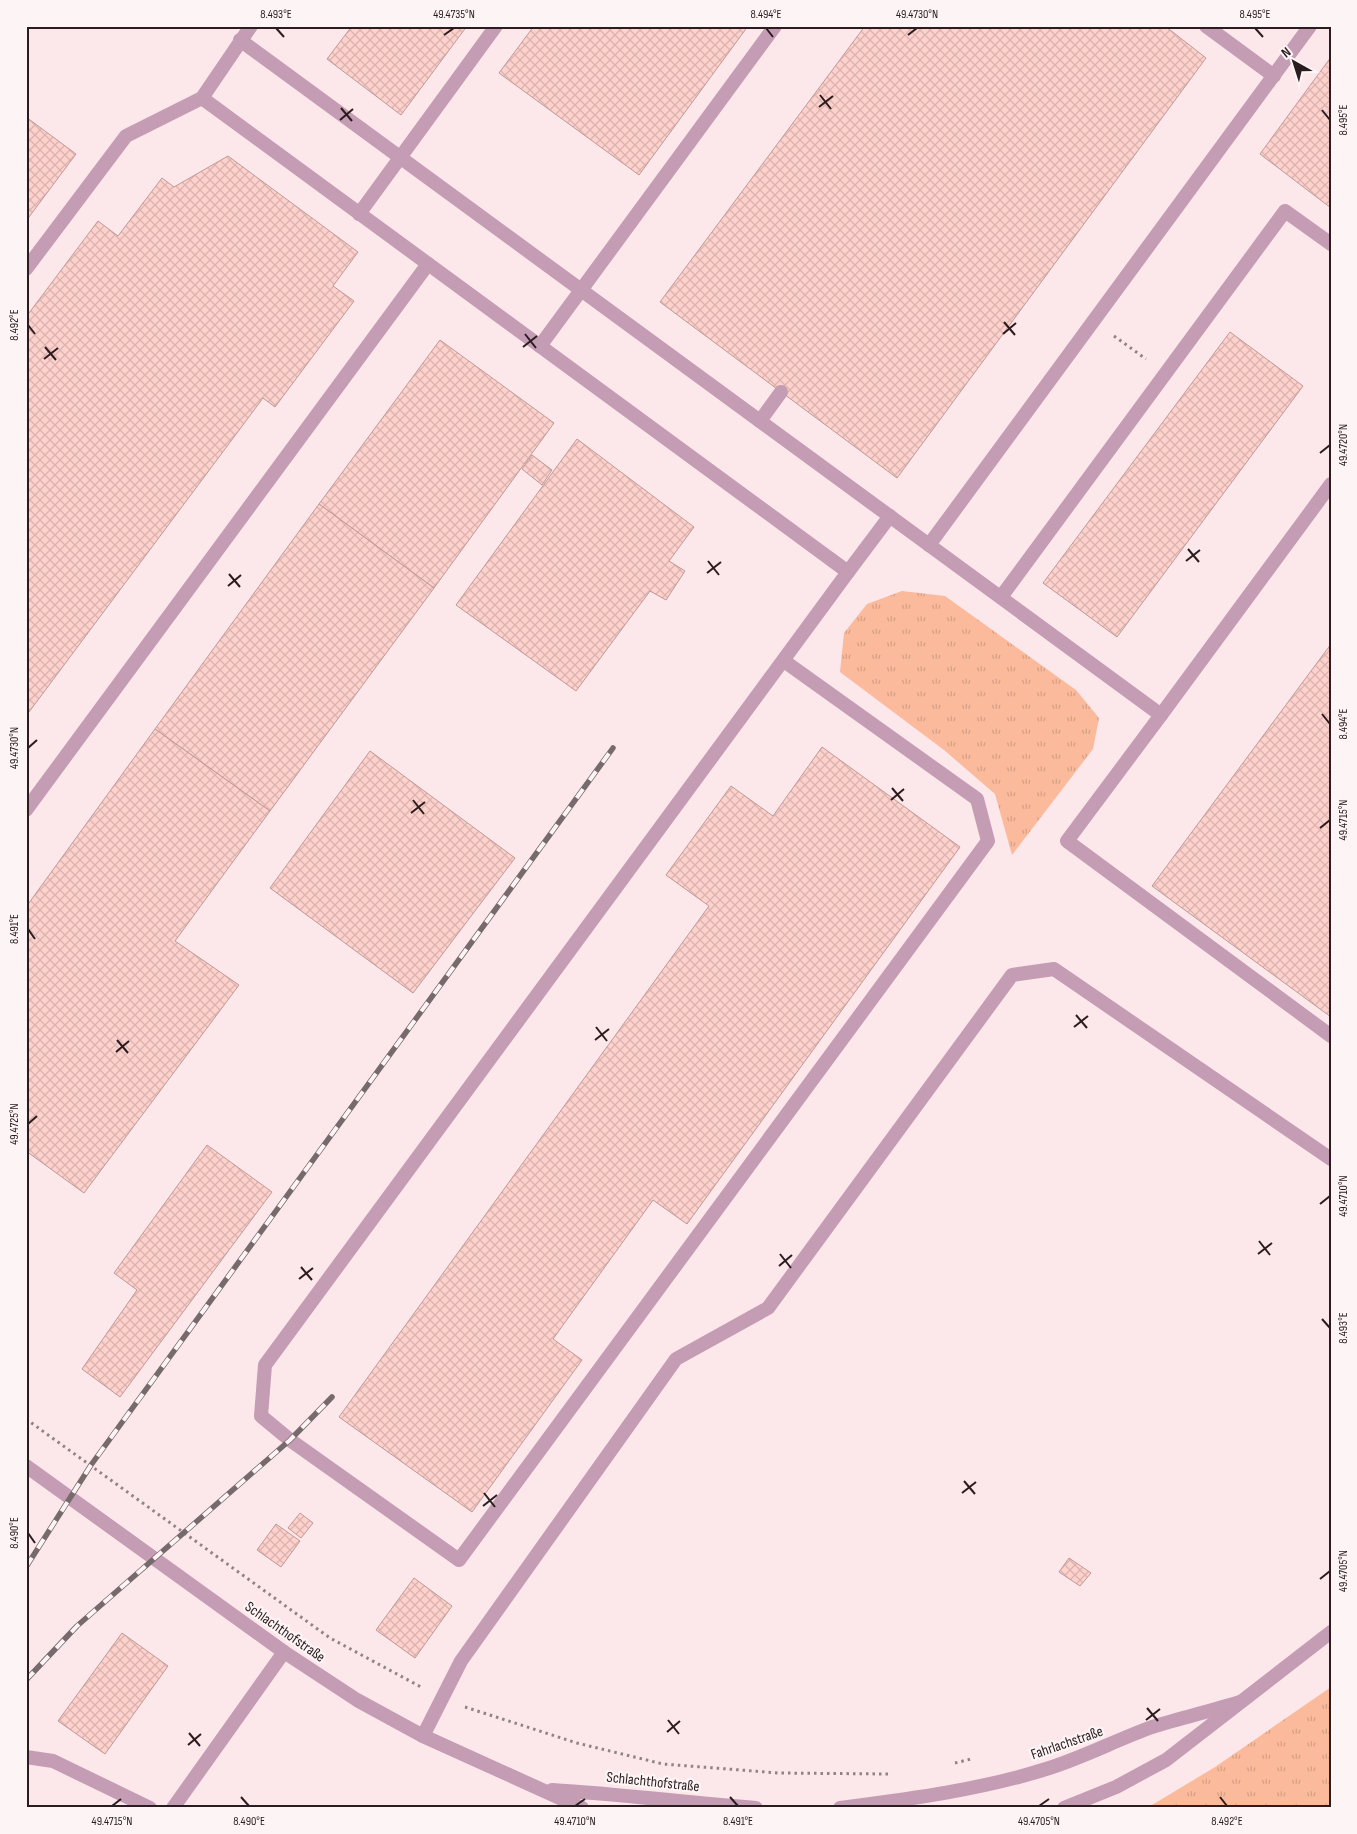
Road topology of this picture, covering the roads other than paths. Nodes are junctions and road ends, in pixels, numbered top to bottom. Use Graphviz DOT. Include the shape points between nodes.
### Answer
graph roads {
  1 [pos="251,26"];
  2 [pos="496,26"];
  3 [pos="775,26"];
  4 [pos="1206,26"];
  5 [pos="1310,26"];
  6 [pos="240,40"];
  7 [pos="1274,76"];
  8 [pos="202,98"];
  9 [pos="400,157"];
  10 [pos="359,214"];
  11 [pos="1331,244"];
  12 [pos="428,264"];
  13 [pos="26,269"];
  14 [pos="581,290"];
  15 [pos="540,346"];
  16 [pos="782,392"];
  17 [pos="760,421"];
  18 [pos="1331,484"];
  19 [pos="890,516"];
  20 [pos="929,545"];
  21 [pos="848,572"];
  22 [pos="1001,597"];
  23 [pos="784,661"];
  24 [pos="1161,715"];
  25 [pos="26,810"];
  26 [pos="1331,1036"];
  27 [pos="1331,1159"];
  28 [pos="26,1466"];
  29 [pos="1331,1632"];
  30 [pos="284,1652"];
  31 [pos="1240,1702"];
  32 [pos="423,1736"];
  33 [pos="26,1757"];
  34 [pos="546,1790"];
  35 [pos="661,1804"];
  36 [pos="150,1808"];
  37 [pos="172,1808"];
  38 [pos="582,1808"];
  39 [pos="756,1808"];
  40 [pos="840,1808"];
  41 [pos="1064,1808"];
  1 -- 6 [label="street"];
  2 -- 9 [label="street"];
  3 -- 14 [label="street"];
  4 -- 7 [label="street"];
  5 -- 7 [label="street"];
  6 -- 8 [label="street"];
  6 -- 9 [label="street"];
  7 -- 20 [label="street"];
  8 -- 10 [label="street"];
  8 -- 13 [label="street" via="126,136"];
  9 -- 10 [label="street"];
  9 -- 14 [label="street"];
  10 -- 12 [label="street"];
  11 -- 22 [label="street" via="1285,211"];
  12 -- 15 [label="street"];
  12 -- 25 [label="street"];
  14 -- 15 [label="street"];
  14 -- 17 [label="street"];
  15 -- 21 [label="street"];
  16 -- 17 [label="street"];
  17 -- 19 [label="street"];
  18 -- 24 [label="street"];
  19 -- 20 [label="street"];
  19 -- 21 [label="street"];
  20 -- 22 [label="street"];
  21 -- 23 [label="street"];
  22 -- 24 [label="street"];
  23 -- 23 [label="street" via="265,1364 260,1416 459,1560 988,841 977,799"];
  24 -- 26 [label="street" via="1067,841"];
  27 -- 32 [label="street" via="1054,969 1012,975 768,1308 676,1359 471,1646"];
  28 -- 30 [label="street, Schlachthofstraße"];
  29 -- 31 [label="street, Fahrlachstraße"];
  30 -- 32 [label="street, Schlachthofstraße" via="357,1700"];
  30 -- 37 [label="street"];
  31 -- 40 [label="street, Fahrlachstraße" via="1151,1728 1046,1769 994,1783"];
  31 -- 41 [label="street, Fahrlachstraße" via="1166,1760 1116,1787"];
  32 -- 34 [label="street, Schlachthofstraße"];
  33 -- 36 [label="street" via="53,1761"];
  34 -- 35 [label="street, Schlachthofstraße" via="615,1794"];
  34 -- 38 [label="street, Schlachthofstraße"];
  35 -- 39 [label="street, Schlachthofstraße"];
}
